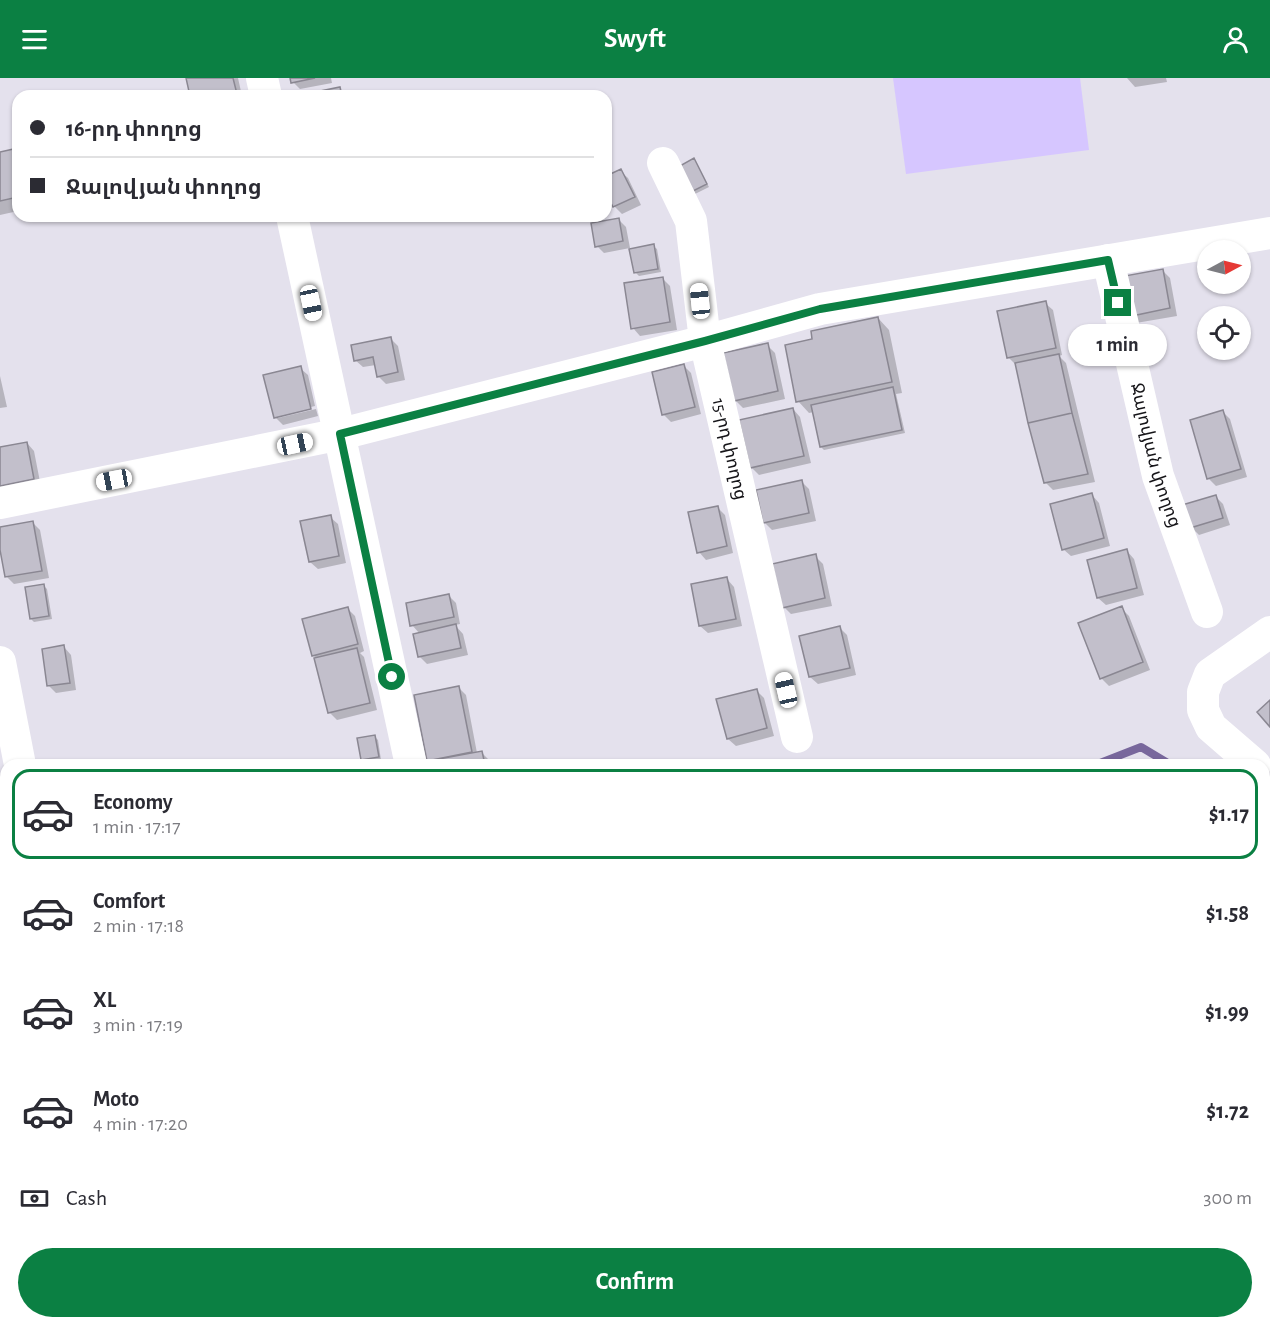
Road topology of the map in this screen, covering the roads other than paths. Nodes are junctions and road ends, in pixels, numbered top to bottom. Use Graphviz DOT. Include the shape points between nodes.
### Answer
graph roads {
  1 [pos="663,163"];
  2 [pos="293,222"];
  3 [pos="1270,233"];
  4 [pos="1108,260"];
  5 [pos="705,341"];
  6 [pos="340,434"];
  7 [pos="0,503"];
  8 [pos="1207,612"];
  9 [pos="1270,632"];
  10 [pos="0,662"];
  11 [pos="797,737"];
  12 [pos="19,759"];
  13 [pos="410,759"];
  14 [pos="1248,759"];
  1 -- 5 [label="street, 15-րդ փողոց" via="691,221"];
  2 -- 6 [label="street"];
  3 -- 4 [label="street"];
  4 -- 5 [label="street" via="820,309"];
  4 -- 8 [label="street, Ջալովյան փողոց" via="1158,476"];
  5 -- 6 [label="street"];
  5 -- 11 [label="street, 15-րդ փողոց"];
  6 -- 7 [label="street"];
  6 -- 13 [label="street"];
  9 -- 14 [label="street" via="1210,674 1203,692 1203,710 1211,727"];
  10 -- 12 [label="street"];
}
